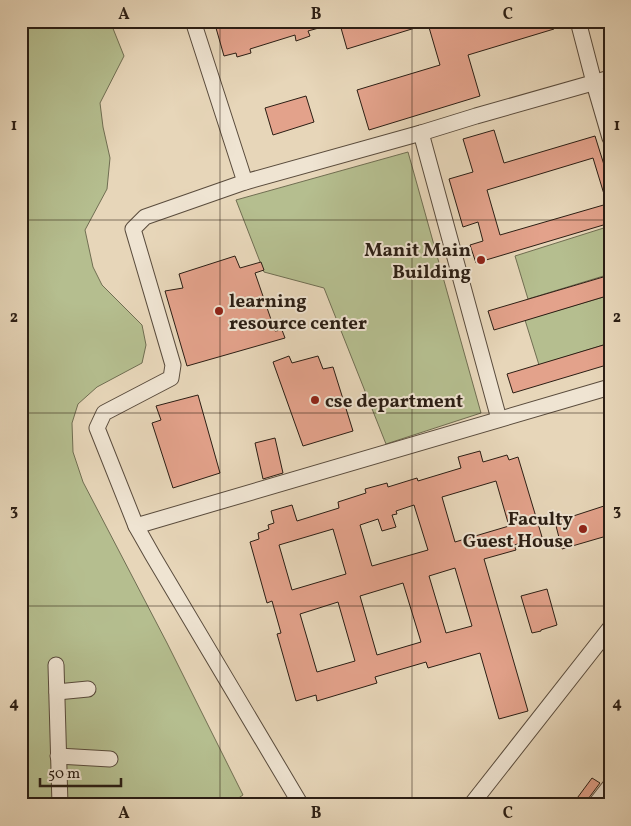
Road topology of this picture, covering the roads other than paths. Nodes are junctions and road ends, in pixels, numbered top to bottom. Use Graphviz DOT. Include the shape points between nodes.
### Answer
graph roads {
  1 [pos="193,21"];
  2 [pos="578,21"];
  3 [pos="610,78"];
  4 [pos="594,83"];
  5 [pos="421,133"];
  6 [pos="610,138"];
  7 [pos="245,182"];
  8 [pos="610,387"];
  9 [pos="499,419"];
  10 [pos="136,526"];
  11 [pos="610,628"];
  12 [pos="56,665"];
  13 [pos="88,689"];
  14 [pos="57,692"];
  15 [pos="58,756"];
  16 [pos="110,759"];
  17 [pos="610,786"];
  18 [pos="60,805"];
  19 [pos="301,805"];
  20 [pos="471,805"];
  21 [pos="595,805"];
  1 -- 7 [label="street"];
  2 -- 4 [label="street"];
  3 -- 4 [label="street"];
  4 -- 5 [label="street"];
  4 -- 6 [label="street"];
  5 -- 7 [label="street"];
  5 -- 9 [label="street"];
  7 -- 10 [label="street" via="145,216 133,229 173,365 171,378 104,412 97,428"];
  8 -- 9 [label="street"];
  9 -- 10 [label="street"];
  10 -- 19 [label="street"];
  11 -- 20 [label="street"];
  12 -- 14 [label="street"];
  13 -- 14 [label="street"];
  14 -- 15 [label="street"];
  15 -- 16 [label="street"];
  15 -- 18 [label="street"];
  17 -- 21 [label="street"];
}
